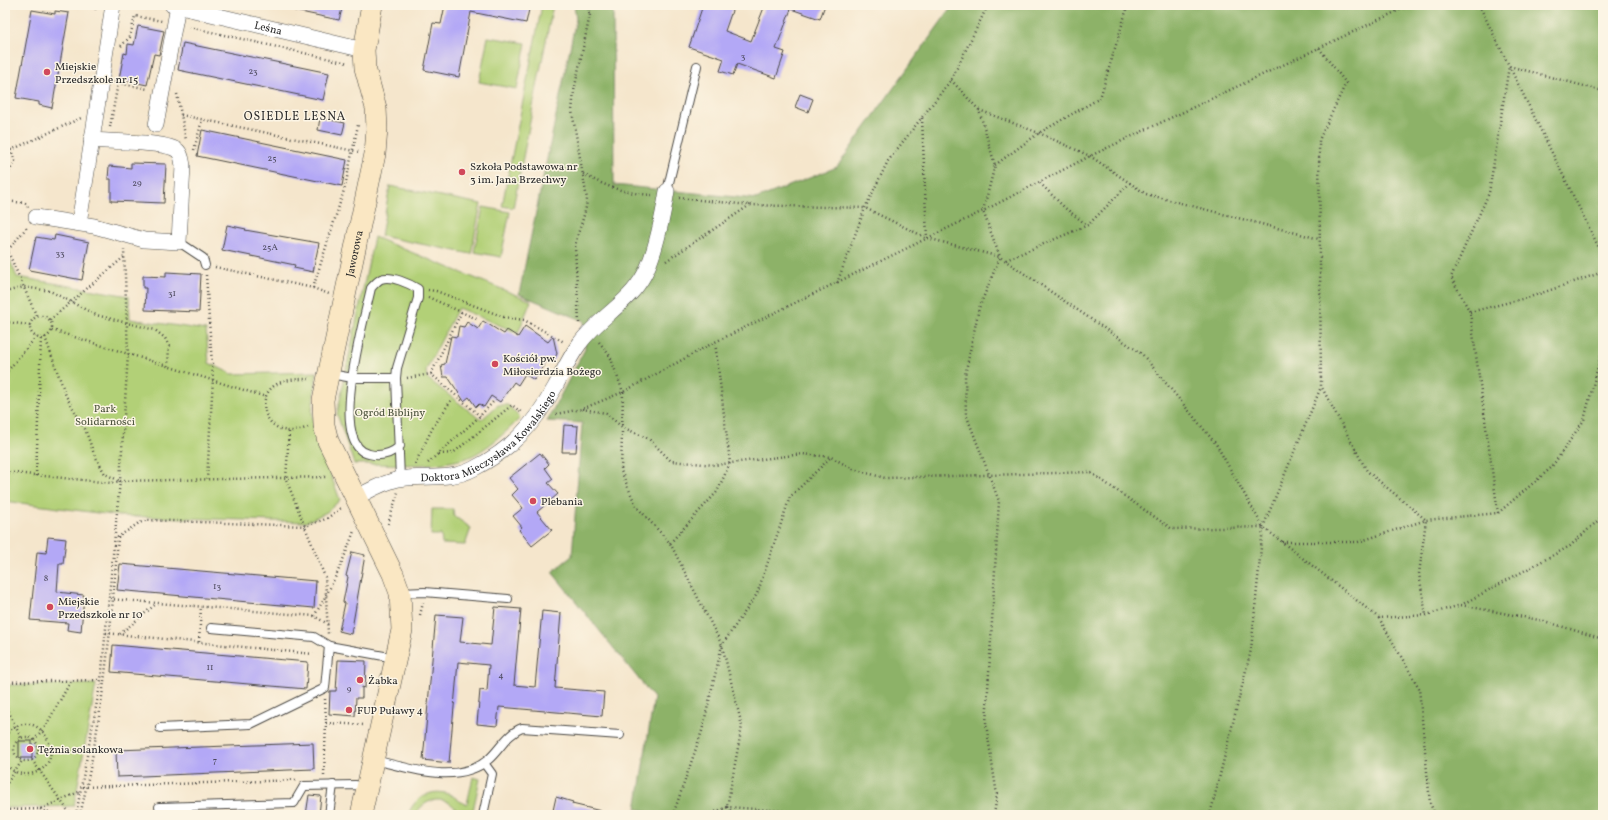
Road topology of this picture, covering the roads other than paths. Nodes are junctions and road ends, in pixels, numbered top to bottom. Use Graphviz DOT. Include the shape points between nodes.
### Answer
graph roads {
  1 [pos="113,5"];
  2 [pos="372,5"];
  3 [pos="175,6"];
  4 [pos="358,57"];
  5 [pos="697,66"];
  6 [pos="156,125"];
  7 [pos="91,140"];
  8 [pos="667,194"];
  9 [pos="36,217"];
  10 [pos="79,223"];
  11 [pos="179,242"];
  12 [pos="205,265"];
  13 [pos="322,377"];
  14 [pos="353,378"];
  15 [pos="400,378"];
  16 [pos="400,446"];
  17 [pos="400,475"];
  18 [pos="354,498"];
  19 [pos="400,593"];
  20 [pos="508,599"];
  21 [pos="211,628"];
  22 [pos="329,646"];
  23 [pos="396,658"];
  24 [pos="160,728"];
  25 [pos="620,735"];
  26 [pos="373,760"];
  27 [pos="484,763"];
  28 [pos="333,785"];
  29 [pos="367,787"];
  30 [pos="159,807"];
  31 [pos="329,815"];
  32 [pos="361,815"];
  33 [pos="483,815"];
  1 -- 7 [label="street"];
  2 -- 4 [label="street, Jaworowa"];
  3 -- 4 [label="street, Leśna"];
  3 -- 6 [label="street" via="169,89"];
  4 -- 13 [label="street, Jaworowa" via="376,108 375,154"];
  5 -- 8 [label="lane"];
  7 -- 10 [label="street"];
  7 -- 11 [label="street" via="164,145 178,152 183,166"];
  8 -- 17 [label="street, Doktora Mieczysława Kowalskiego" via="644,274 629,296 575,344 538,417 510,446 472,470 447,476"];
  9 -- 10 [label="street"];
  10 -- 11 [label="street" via="144,240"];
  11 -- 12 [label="lane" via="203,258"];
  13 -- 14 [label="lane"];
  13 -- 18 [label="street, Jaworowa" via="324,425 328,441"];
  14 -- 15 [label="lane"];
  14 -- 15 [label="lane" via="371,288 386,278 410,284 418,289 418,298 397,368"];
  14 -- 16 [label="lane" via="348,423 356,446 362,453 372,455 385,455"];
  15 -- 16 [label="lane"];
  16 -- 17 [label="lane"];
  17 -- 18 [label="street, Doktora Mieczysława Kowalskiego"];
  18 -- 19 [label="street, Jaworowa"];
  19 -- 20 [label="lane" via="424,592"];
  19 -- 23 [label="street, Jaworowa" via="402,630"];
  21 -- 22 [label="lane" via="314,637"];
  22 -- 23 [label="lane"];
  22 -- 24 [label="lane" via="325,688 251,724"];
  23 -- 26 [label="street, Jaworowa"];
  25 -- 27 [label="lane" via="522,728 513,733"];
  26 -- 27 [label="lane" via="440,773 463,771"];
  26 -- 29 [label="street, Jaworowa"];
  27 -- 33 [label="lane" via="492,774"];
  28 -- 29 [label="lane"];
  28 -- 30 [label="lane" via="304,786 294,803"];
  28 -- 31 [label="lane"];
  29 -- 32 [label="street, Jaworowa"];
}
